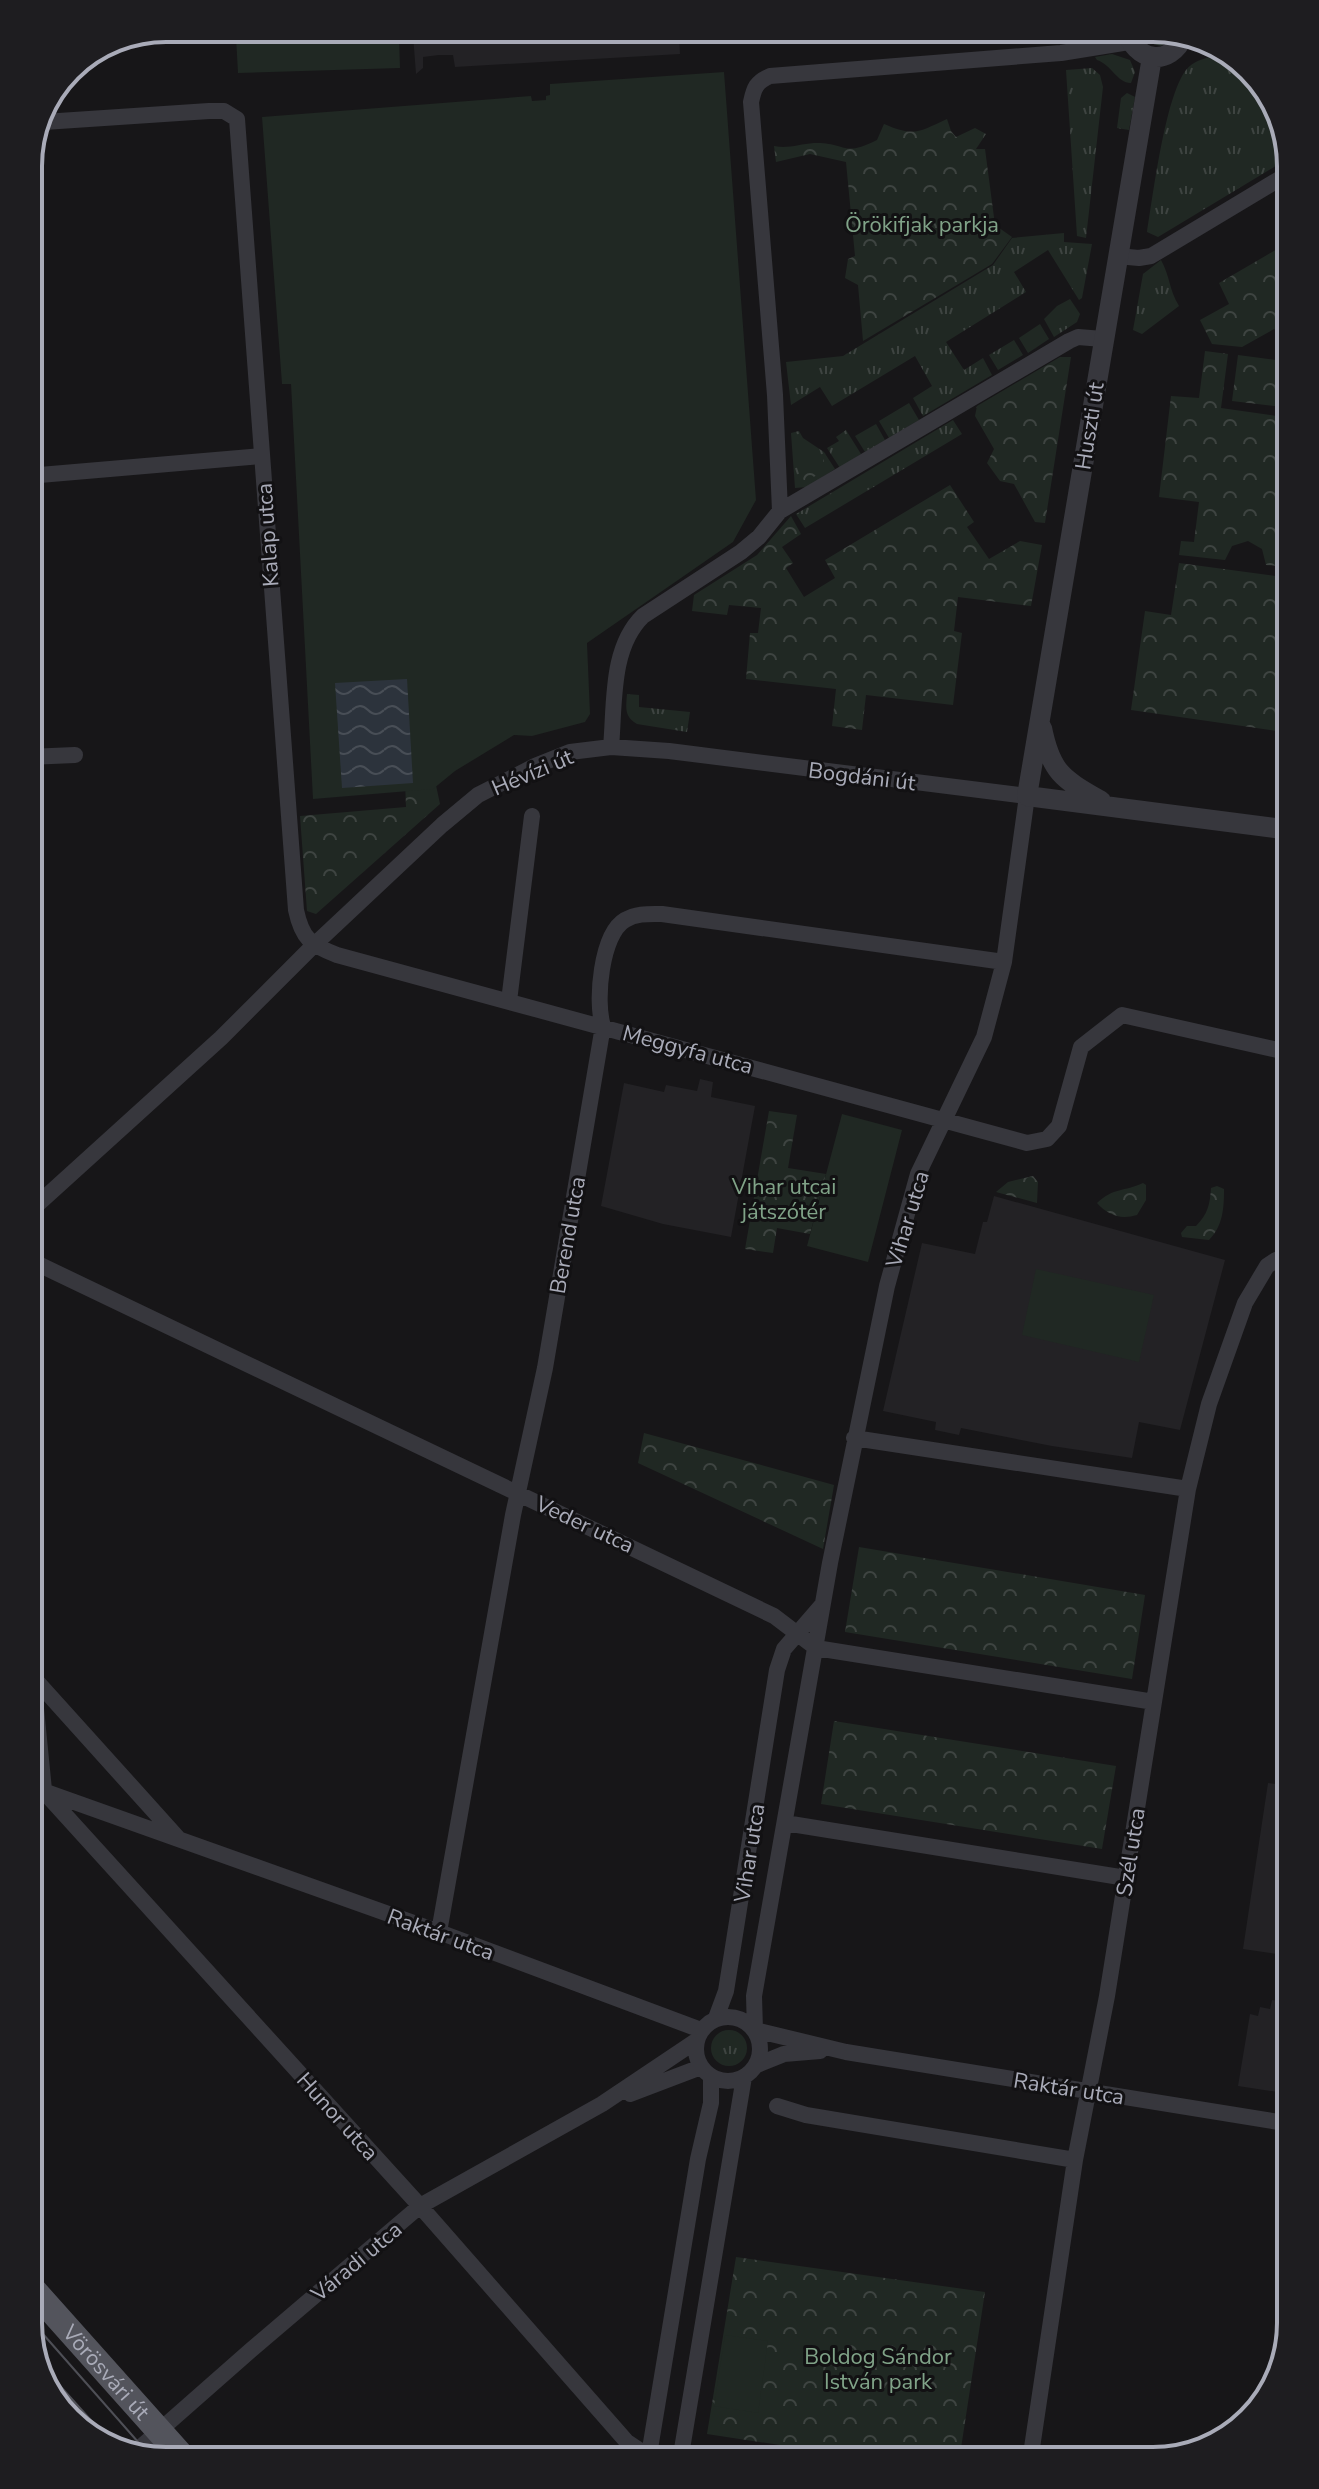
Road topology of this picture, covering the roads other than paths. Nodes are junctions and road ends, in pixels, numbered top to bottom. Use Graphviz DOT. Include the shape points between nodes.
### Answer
graph roads {
  1 [pos="1102,42"];
  2 [pos="1133,42"];
  3 [pos="1178,44"];
  4 [pos="1152,57"];
  5 [pos="51,122"];
  6 [pos="1277,180"];
  7 [pos="1117,256"];
  8 [pos="1103,339"];
  9 [pos="261,456"];
  10 [pos="42,475"];
  11 [pos="780,511"];
  12 [pos="1039,717"];
  13 [pos="611,747"];
  14 [pos="75,755"];
  15 [pos="42,756"];
  16 [pos="1027,796"];
  17 [pos="1113,808"];
  18 [pos="532,816"];
  19 [pos="1277,828"];
  20 [pos="313,946"];
  21 [pos="1004,962"];
  22 [pos="509,1001"];
  23 [pos="603,1026"];
  24 [pos="1277,1050"];
  25 [pos="946,1119"];
  26 [pos="42,1200"];
  27 [pos="1277,1261"];
  28 [pos="42,1269"];
  29 [pos="854,1438"];
  30 [pos="1188,1489"];
  31 [pos="517,1492"];
  32 [pos="823,1605"];
  33 [pos="798,1632"];
  34 [pos="816,1648"];
  35 [pos="42,1687"];
  36 [pos="1154,1702"];
  37 [pos="42,1772"];
  38 [pos="44,1791"];
  39 [pos="785,1823"];
  40 [pos="179,1840"];
  41 [pos="1126,1878"];
  42 [pos="439,1932"];
  43 [pos="716,2018"];
  44 [pos="755,2030"];
  45 [pos="699,2036"];
  46 [pos="846,2052"];
  47 [pos="757,2065"];
  48 [pos="706,2072"];
  49 [pos="744,2077"];
  50 [pos="1086,2091"];
  51 [pos="602,2104"];
  52 [pos="777,2106"];
  53 [pos="1277,2122"];
  54 [pos="1075,2160"];
  55 [pos="420,2206"];
  56 [pos="42,2300"];
  57 [pos="159,2431"];
  58 [pos="143,2445"];
  59 [pos="173,2447"];
  60 [pos="633,2447"];
  61 [pos="650,2447"];
  62 [pos="682,2447"];
  63 [pos="1032,2447"];
  1 -- 11 [label="street" via="1061,53 780,75 754,87"];
  2 -- 4 [label="street"];
  3 -- 4 [label="street" via="1173,52"];
  4 -- 7 [label="street, Huszti út"];
  5 -- 9 [label="street, Kalap utca" via="209,111 224,111 237,119"];
  6 -- 7 [label="street" via="1151,256"];
  7 -- 8 [label="street, Huszti út"];
  8 -- 11 [label="street" via="1069,341"];
  8 -- 12 [label="street, Huszti út"];
  9 -- 10 [label="street"];
  9 -- 20 [label="street, Kalap utca" via="296,910"];
  11 -- 13 [label="street" via="741,552 634,625 621,649"];
  12 -- 16 [label="street, Huszti út"];
  12 -- 17 [label="street, Bogdáni út" via="1056,771"];
  13 -- 16 [label="street, Bogdáni út"];
  13 -- 20 [label="street, Hévízi út" via="570,752 478,795"];
  14 -- 15 [label="street"];
  16 -- 17 [label="street, Bogdáni út"];
  16 -- 21 [label="street, Vihar utca"];
  17 -- 19 [label="street, Bogdáni út"];
  18 -- 22 [label="street"];
  20 -- 22 [label="street, Meggyfa utca"];
  20 -- 26 [label="street, Hévízi út" via="221,1038"];
  21 -- 23 [label="street, Berend utca" via="637,915 622,921 611,935 598,1012"];
  21 -- 25 [label="street, Vihar utca" via="984,1037"];
  22 -- 23 [label="street, Meggyfa utca"];
  23 -- 25 [label="street, Meggyfa utca"];
  23 -- 31 [label="street, Berend utca" via="545,1368"];
  24 -- 25 [label="street, Meggyfa utca" via="1122,1015 1081,1047 1059,1126 1047,1139 1027,1143"];
  25 -- 29 [label="street, Vihar utca" via="918,1174"];
  27 -- 30 [label="street, Szél utca" via="1267,1266 1245,1303 1209,1404"];
  28 -- 31 [label="street, Veder utca"];
  29 -- 30 [label="street"];
  29 -- 32 [label="street, Vihar utca"];
  30 -- 36 [label="street, Szél utca"];
  31 -- 33 [label="street, Veder utca"];
  31 -- 42 [label="street, Berend utca"];
  32 -- 33 [label="street, Vihar utca"];
  32 -- 34 [label="street, Vihar utca"];
  33 -- 34 [label="street, Veder utca"];
  33 -- 43 [label="street, Vihar utca" via="784,1649 777,1670 729,1976"];
  34 -- 36 [label="street"];
  34 -- 39 [label="street, Vihar utca"];
  35 -- 40 [label="street, Raktár utca"];
  36 -- 41 [label="street, Szél utca"];
  37 -- 38 [label="street"];
  38 -- 40 [label="street, Raktár utca"];
  38 -- 55 [label="street, Hunor utca"];
  39 -- 41 [label="street"];
  39 -- 44 [label="street, Vihar utca" via="754,1996"];
  40 -- 42 [label="street, Raktár utca"];
  41 -- 50 [label="street, Szél utca"];
  42 -- 45 [label="street, Raktár utca"];
  43 -- 44 [label="street" via="731,2016"];
  43 -- 45 [label="street"];
  44 -- 46 [label="street, Raktár utca"];
  44 -- 47 [label="street" via="761,2048"];
  45 -- 48 [label="street" via="696,2054"];
  45 -- 51 [label="street, Váradi utca"];
  46 -- 47 [label="street, Raktár utca" via="801,2051"];
  46 -- 50 [label="street, Raktár utca"];
  47 -- 49 [label="street"];
  48 -- 49 [label="street" via="727,2081"];
  48 -- 51 [label="street, Váradi utca"];
  48 -- 61 [label="street" via="711,2103"];
  49 -- 62 [label="street"];
  50 -- 53 [label="street, Raktár utca"];
  50 -- 54 [label="street, Szél utca"];
  51 -- 55 [label="street, Váradi utca"];
  52 -- 54 [label="street"];
  54 -- 63 [label="street, Szél utca"];
  55 -- 57 [label="street, Váradi utca"];
  55 -- 60 [label="street, Hunor utca"];
  56 -- 57 [label="main road, Vörösvári út"];
  57 -- 58 [label="street, Váradi utca"];
  57 -- 59 [label="main road, Vörösvári út"];
}
